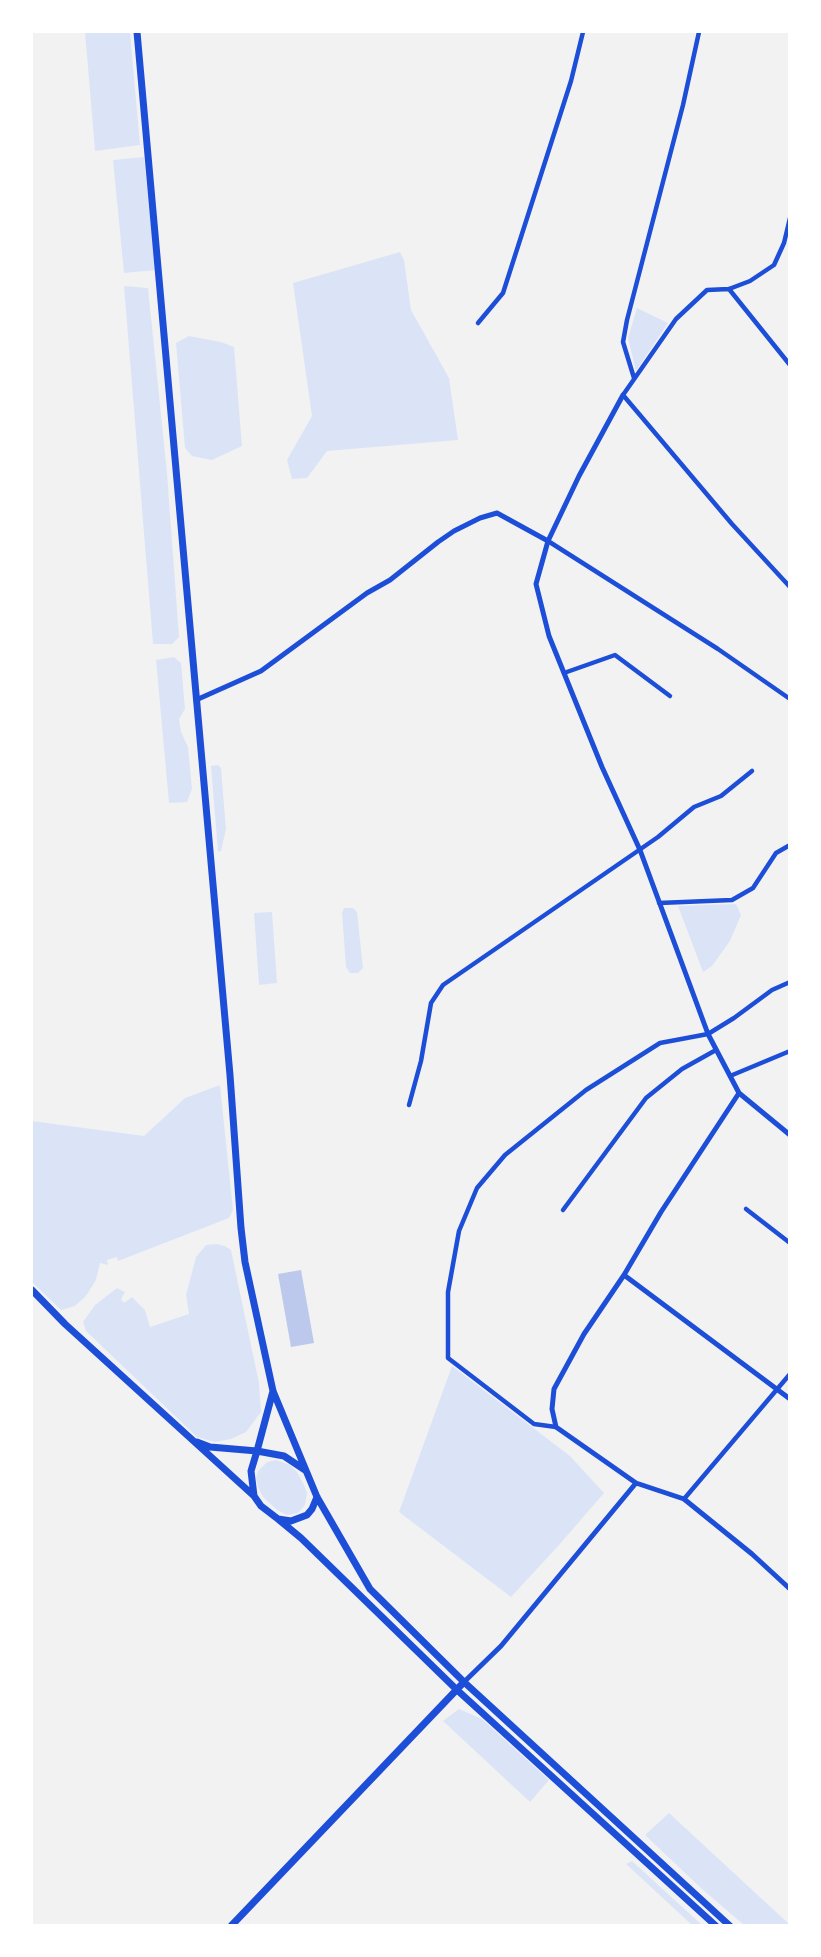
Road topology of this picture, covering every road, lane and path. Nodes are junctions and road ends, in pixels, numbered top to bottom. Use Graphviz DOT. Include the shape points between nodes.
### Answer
graph roads {
  1 [pos="136,32"];
  2 [pos="583,32"];
  3 [pos="699,32"];
  4 [pos="789,218"];
  5 [pos="729,289"];
  6 [pos="478,323"];
  7 [pos="789,365"];
  8 [pos="634,379"];
  9 [pos="623,395"];
  10 [pos="548,541"];
  11 [pos="789,587"];
  12 [pos="564,673"];
  13 [pos="670,696"];
  14 [pos="789,699"];
  15 [pos="196,700"];
  16 [pos="752,771"];
  17 [pos="789,845"];
  18 [pos="640,850"];
  19 [pos="659,903"];
  20 [pos="789,982"];
  21 [pos="708,1034"];
  22 [pos="716,1050"];
  23 [pos="789,1051"];
  24 [pos="730,1076"];
  25 [pos="740,1093"];
  26 [pos="409,1106"];
  27 [pos="789,1135"];
  28 [pos="746,1209"];
  29 [pos="563,1210"];
  30 [pos="789,1243"];
  31 [pos="624,1275"];
  32 [pos="32,1290"];
  33 [pos="789,1374"];
  34 [pos="777,1390"];
  35 [pos="273,1391"];
  36 [pos="789,1399"];
  37 [pos="556,1427"];
  38 [pos="194,1442"];
  39 [pos="256,1451"];
  40 [pos="306,1471"];
  41 [pos="636,1483"];
  42 [pos="254,1496"];
  43 [pos="317,1497"];
  44 [pos="684,1499"];
  45 [pos="278,1519"];
  46 [pos="789,1589"];
  47 [pos="464,1682"];
  48 [pos="456,1689"];
  49 [pos="231,1926"];
  50 [pos="716,1926"];
  51 [pos="730,1926"];
  1 -- 15 [label="main road"];
  2 -- 6 [label="street" via="503,293"];
  3 -- 8 [label="street" via="627,320 623,342"];
  4 -- 5 [label="street" via="774,265"];
  5 -- 7 [label="street"];
  5 -- 8 [label="street" via="707,290 676,319"];
  8 -- 9 [label="street"];
  9 -- 10 [label="street"];
  9 -- 11 [label="street"];
  10 -- 12 [label="street" via="536,584 549,636"];
  10 -- 14 [label="street"];
  10 -- 15 [label="street" via="497,513 480,518 438,542 261,671"];
  12 -- 13 [label="street" via="615,655"];
  12 -- 18 [label="street"];
  15 -- 35 [label="main road" via="241,1228"];
  16 -- 18 [label="street" via="721,796 694,807"];
  17 -- 19 [label="street" via="776,853 753,888 732,900"];
  18 -- 19 [label="street"];
  18 -- 26 [label="street" via="443,985 431,1003"];
  19 -- 21 [label="street"];
  20 -- 21 [label="street"];
  21 -- 22 [label="street"];
  21 -- 37 [label="street" via="660,1042 586,1090 505,1155 477,1188 459,1231 448,1292 448,1358 534,1424"];
  22 -- 24 [label="street"];
  22 -- 29 [label="street" via="682,1069 646,1098"];
  23 -- 24 [label="street"];
  24 -- 25 [label="street"];
  25 -- 27 [label="street"];
  25 -- 31 [label="street"];
  28 -- 30 [label="street"];
  31 -- 34 [label="street"];
  31 -- 37 [label="street" via="584,1334 554,1389 552,1409"];
  32 -- 38 [label="main road"];
  33 -- 34 [label="street"];
  34 -- 36 [label="street"];
  34 -- 44 [label="street"];
  35 -- 39 [label="main road"];
  35 -- 40 [label="main road"];
  37 -- 41 [label="street"];
  38 -- 39 [label="main road"];
  38 -- 42 [label="main road"];
  39 -- 40 [label="main road" via="284,1456"];
  39 -- 42 [label="main road" via="251,1471"];
  40 -- 43 [label="main road"];
  41 -- 44 [label="street"];
  41 -- 47 [label="street" via="501,1646"];
  42 -- 45 [label="main road"];
  43 -- 45 [label="main road" via="307,1515 291,1521"];
  43 -- 47 [label="main road" via="370,1589"];
  44 -- 46 [label="street"];
  45 -- 48 [label="main road"];
  47 -- 48 [label="main road"];
  47 -- 51 [label="main road"];
  48 -- 49 [label="main road"];
  48 -- 50 [label="main road"];
}
